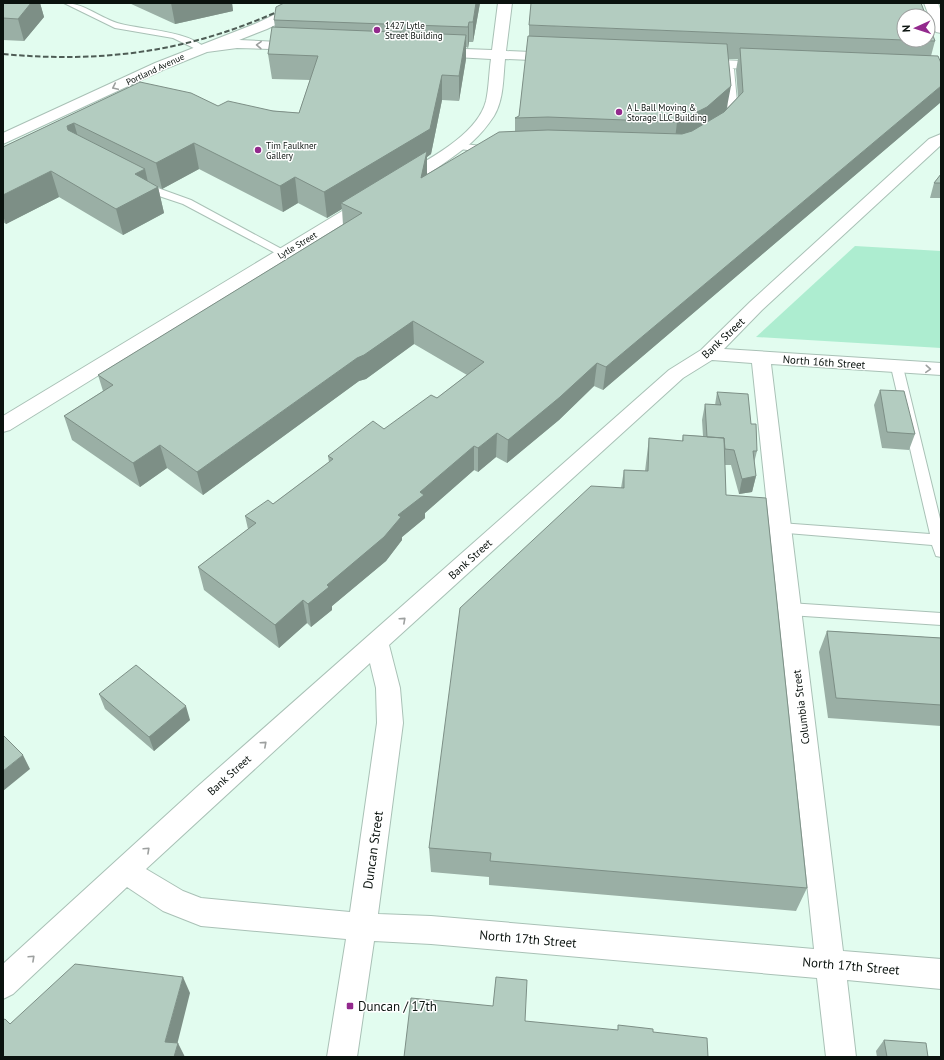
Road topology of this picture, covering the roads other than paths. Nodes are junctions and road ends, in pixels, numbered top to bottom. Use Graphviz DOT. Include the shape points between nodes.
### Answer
graph roads {
  1 [pos="68,3"];
  2 [pos="310,3"];
  3 [pos="505,3"];
  4 [pos="931,3"];
  5 [pos="941,28"];
  6 [pos="316,48"];
  7 [pos="202,49"];
  8 [pos="426,52"];
  9 [pos="498,55"];
  10 [pos="570,58"];
  11 [pos="689,63"];
  12 [pos="729,64"];
  13 [pos="776,66"];
  14 [pos="722,124"];
  15 [pos="941,138"];
  16 [pos="3,139"];
  17 [pos="457,146"];
  18 [pos="499,150"];
  19 [pos="133,180"];
  20 [pos="283,253"];
  21 [pos="708,354"];
  22 [pos="760,357"];
  23 [pos="897,366"];
  24 [pos="941,369"];
  25 [pos="3,425"];
  26 [pos="780,528"];
  27 [pos="940,544"];
  28 [pos="789,608"];
  29 [pos="941,619"];
  30 [pos="377,643"];
  31 [pos="125,871"];
  32 [pos="362,927"];
  33 [pos="831,965"];
  34 [pos="941,974"];
  35 [pos="3,984"];
  36 [pos="342,1057"];
  37 [pos="841,1057"];
  1 -- 7 [label="lane" via="118,26 175,36"];
  2 -- 7 [label="street, Portland Avenue" via="262,26"];
  3 -- 9 [label="street, Lytle Street"];
  4 -- 5 [label="street"];
  6 -- 7 [label="street, one-way" via="237,44"];
  7 -- 16 [label="street, Portland Avenue, one-way"];
  8 -- 9 [label="street"];
  9 -- 10 [label="street"];
  9 -- 17 [label="street, Lytle Street" via="490,111 475,131"];
  11 -- 12 [label="street"];
  12 -- 13 [label="street"];
  12 -- 14 [label="lane" via="733,113"];
  15 -- 21 [label="street, Bank Street" via="762,300"];
  17 -- 18 [label="lane"];
  17 -- 20 [label="street, Lytle Street"];
  19 -- 20 [label="lane" via="154,191 187,202"];
  20 -- 25 [label="street, Lytle Street"];
  21 -- 22 [label="street, North 16th Street"];
  30 -- 21 [label="street, Bank Street, one-way" via="676,374"];
  22 -- 23 [label="street, North 16th Street"];
  22 -- 26 [label="street, Columbia Street"];
  23 -- 24 [label="street, North 16th Street, one-way"];
  23 -- 27 [label="lane"];
  26 -- 27 [label="lane"];
  26 -- 28 [label="street, Columbia Street"];
  28 -- 29 [label="lane"];
  28 -- 33 [label="street, Columbia Street"];
  31 -- 30 [label="street, Bank Street, one-way" via="206,795"];
  30 -- 32 [label="street, Duncan Street" via="388,688 390,724"];
  31 -- 32 [label="street, North 17th Street" via="173,901 201,912"];
  35 -- 31 [label="street, Bank Street, one-way"];
  32 -- 33 [label="street, North 17th Street" via="431,930"];
  32 -- 36 [label="street, Duncan Street"];
  33 -- 34 [label="street, North 17th Street"];
  33 -- 37 [label="street, Columbia Street"];
}
